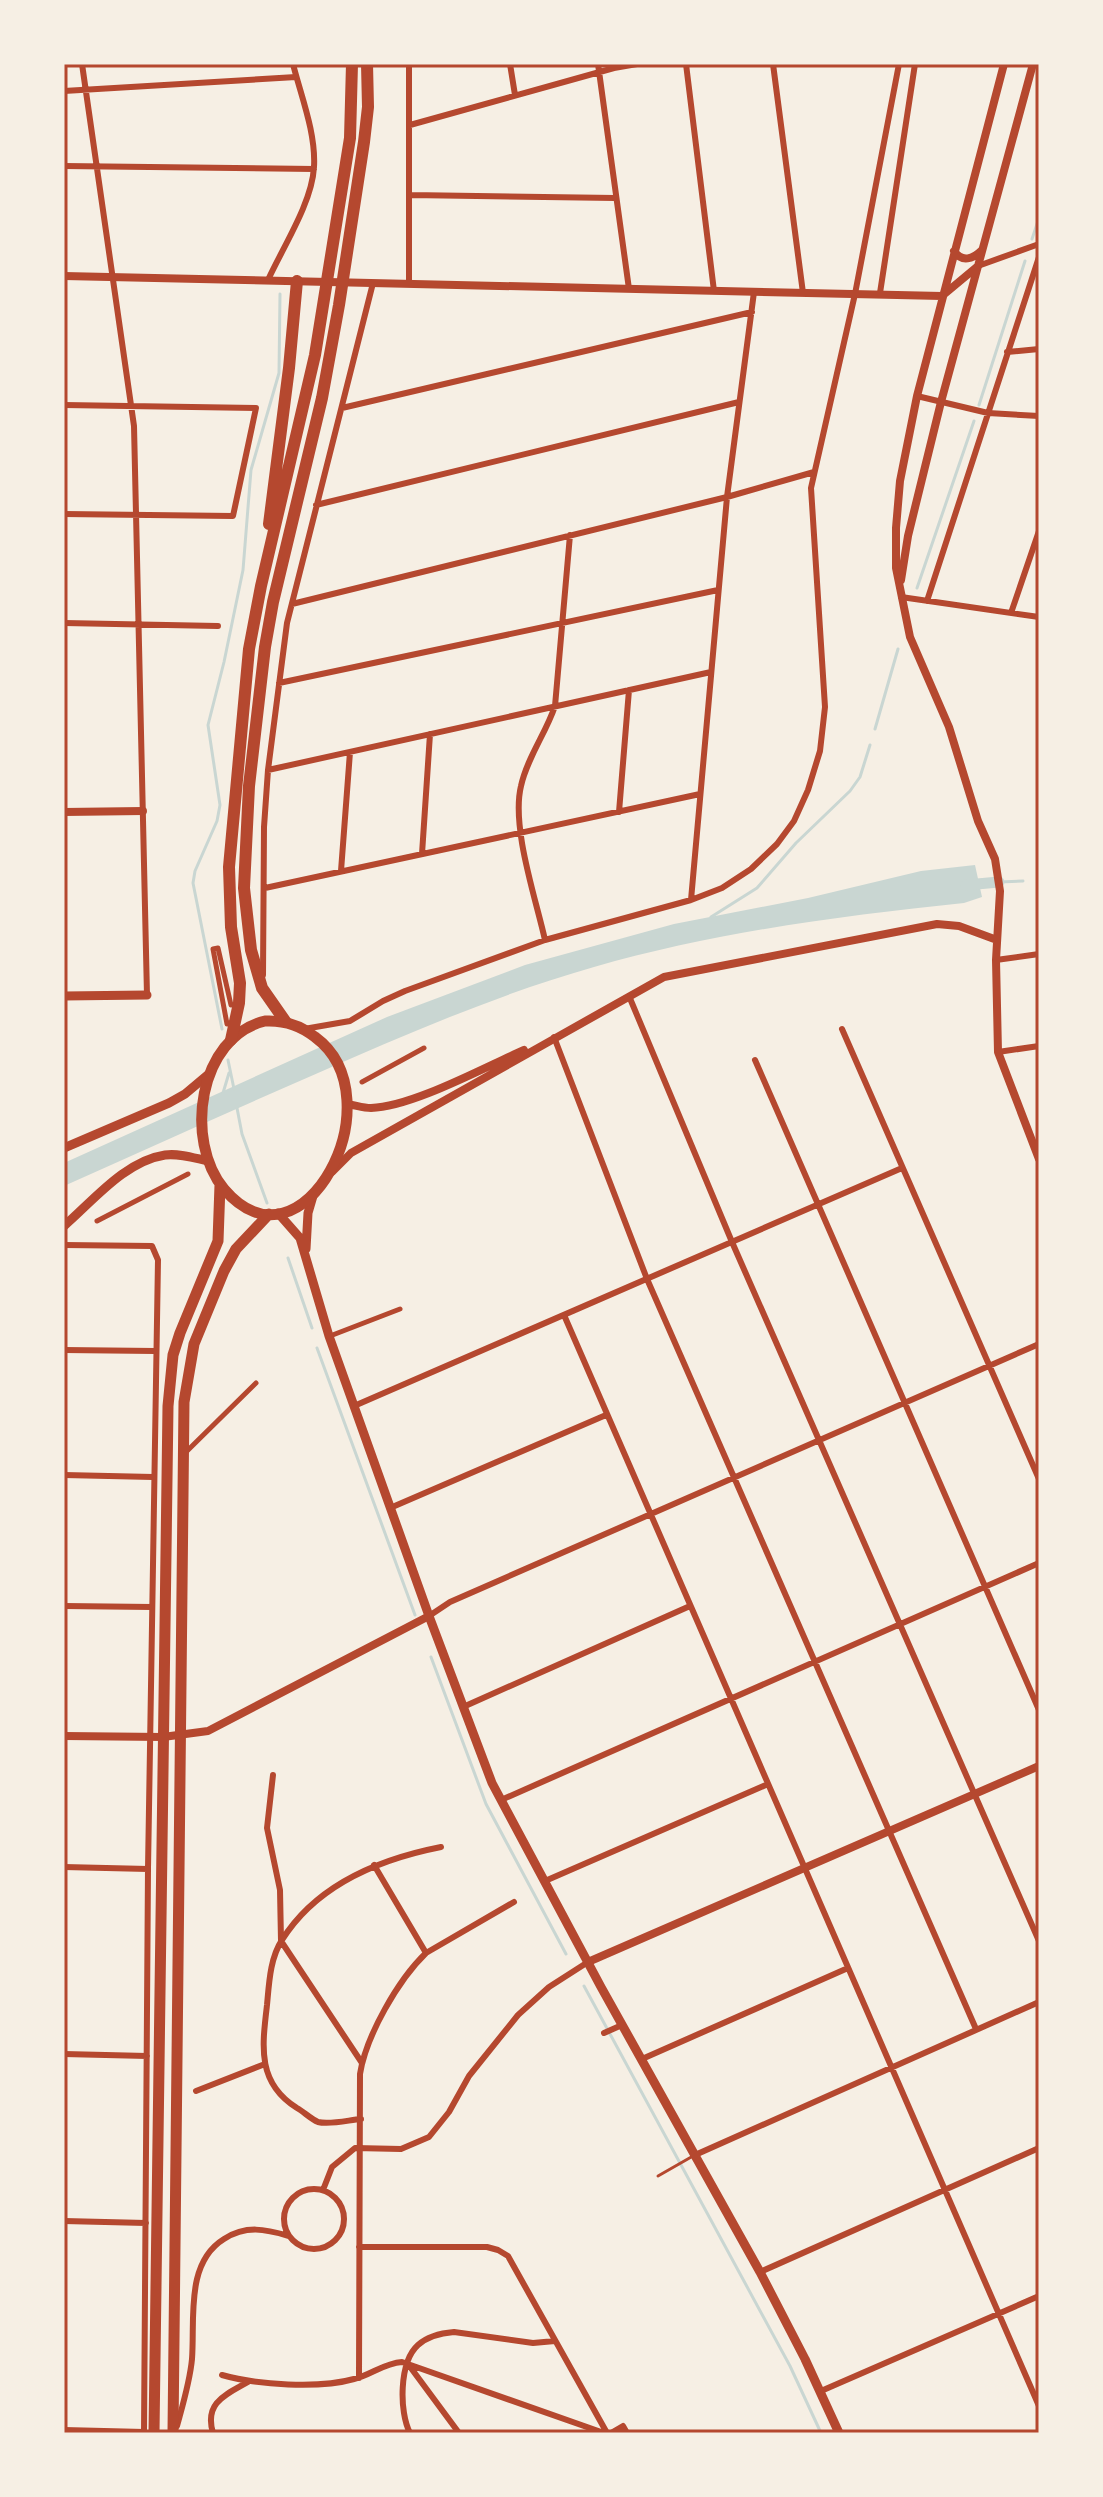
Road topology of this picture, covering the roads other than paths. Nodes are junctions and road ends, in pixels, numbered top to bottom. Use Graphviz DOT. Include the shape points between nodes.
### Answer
graph roads {
  1 [pos="82,64"];
  2 [pos="293,64"];
  3 [pos="352,64"];
  4 [pos="370,64"];
  5 [pos="409,64"];
  6 [pos="510,64"];
  7 [pos="598,64"];
  8 [pos="637,64"];
  9 [pos="686,64"];
  10 [pos="773,64"];
  11 [pos="899,64"];
  12 [pos="915,64"];
  13 [pos="1004,64"];
  14 [pos="1033,64"];
  15 [pos="599,72"];
  16 [pos="296,77"];
  17 [pos="86,89"];
  18 [pos="64,91"];
  19 [pos="515,95"];
  20 [pos="410,125"];
  21 [pos="64,166"];
  22 [pos="98,167"];
  23 [pos="314,169"];
  24 [pos="410,195"];
  25 [pos="615,198"];
  26 [pos="1039,244"];
  27 [pos="982,250"];
  28 [pos="954,251"];
  29 [pos="1039,257"];
  30 [pos="978,266"];
  31 [pos="64,276"];
  32 [pos="114,277"];
  33 [pos="268,280"];
  34 [pos="297,281"];
  35 [pos="373,283"];
  36 [pos="409,284"];
  37 [pos="629,289"];
  38 [pos="714,291"];
  39 [pos="754,292"];
  40 [pos="803,293"];
  41 [pos="880,293"];
  42 [pos="855,294"];
  43 [pos="942,296"];
  44 [pos="752,312"];
  45 [pos="1039,349"];
  46 [pos="1007,352"];
  47 [pos="917,396"];
  48 [pos="739,402"];
  49 [pos="941,402"];
  50 [pos="64,405"];
  51 [pos="132,406"];
  52 [pos="342,408"];
  53 [pos="988,413"];
  54 [pos="1039,416"];
  55 [pos="814,472"];
  56 [pos="727,497"];
  57 [pos="316,505"];
  58 [pos="64,514"];
  59 [pos="135,515"];
  60 [pos="1039,531"];
  61 [pos="570,535"];
  62 [pos="261,586"];
  63 [pos="718,590"];
  64 [pos="900,593"];
  65 [pos="927,601"];
  66 [pos="292,604"];
  67 [pos="1011,613"];
  68 [pos="1039,617"];
  69 [pos="64,623"];
  70 [pos="562,623"];
  71 [pos="138,624"];
  72 [pos="218,626"];
  73 [pos="711,672"];
  74 [pos="279,683"];
  75 [pos="629,690"];
  76 [pos="555,706"];
  77 [pos="430,734"];
  78 [pos="350,752"];
  79 [pos="268,770"];
  80 [pos="700,794"];
  81 [pos="143,811"];
  82 [pos="64,812"];
  83 [pos="619,812"];
  84 [pos="521,833"];
  85 [pos="422,854"];
  86 [pos="341,871"];
  87 [pos="265,888"];
  88 [pos="691,900"];
  89 [pos="545,940"];
  90 [pos="997,940"];
  91 [pos="1039,954"];
  92 [pos="996,960"];
  93 [pos="262,988"];
  94 [pos="147,995"];
  95 [pos="64,996"];
  96 [pos="629,996"];
  97 [pos="231,1005"];
  98 [pos="285,1021"];
  99 [pos="236,1022"];
  100 [pos="304,1029"];
  101 [pos="842,1029"];
  102 [pos="554,1037"];
  103 [pos="231,1040"];
  104 [pos="1039,1046"];
  105 [pos="424,1048"];
  106 [pos="998,1052"];
  107 [pos="755,1060"];
  108 [pos="210,1073"];
  109 [pos="362,1082"];
  110 [pos="347,1104"];
  111 [pos="64,1148"];
  112 [pos="1039,1159"];
  113 [pos="208,1161"];
  114 [pos="902,1168"];
  115 [pos="188,1174"];
  116 [pos="329,1175"];
  117 [pos="220,1185"];
  118 [pos="313,1196"];
  119 [pos="819,1204"];
  120 [pos="274,1214"];
  121 [pos="97,1221"];
  122 [pos="64,1226"];
  123 [pos="732,1242"];
  124 [pos="64,1245"];
  125 [pos="306,1256"];
  126 [pos="647,1279"];
  127 [pos="400,1309"];
  128 [pos="564,1315"];
  129 [pos="329,1336"];
  130 [pos="1039,1344"];
  131 [pos="64,1350"];
  132 [pos="155,1351"];
  133 [pos="990,1366"];
  134 [pos="256,1383"];
  135 [pos="904,1403"];
  136 [pos="354,1406"];
  137 [pos="606,1415"];
  138 [pos="819,1440"];
  139 [pos="182,1456"];
  140 [pos="64,1475"];
  141 [pos="153,1477"];
  142 [pos="733,1478"];
  143 [pos="1039,1479"];
  144 [pos="390,1508"];
  145 [pos="649,1515"];
  146 [pos="1039,1563"];
  147 [pos="986,1586"];
  148 [pos="64,1606"];
  149 [pos="690,1606"];
  150 [pos="152,1607"];
  151 [pos="429,1616"];
  152 [pos="900,1625"];
  153 [pos="815,1661"];
  154 [pos="731,1698"];
  155 [pos="463,1707"];
  156 [pos="1039,1710"];
  157 [pos="64,1736"];
  158 [pos="179,1736"];
  159 [pos="157,1737"];
  160 [pos="1039,1766"];
  161 [pos="273,1775"];
  162 [pos="768,1784"];
  163 [pos="975,1794"];
  164 [pos="501,1800"];
  165 [pos="890,1831"];
  166 [pos="441,1847"];
  167 [pos="374,1865"];
  168 [pos="64,1867"];
  169 [pos="148,1869"];
  170 [pos="804,1869"];
  171 [pos="545,1881"];
  172 [pos="514,1902"];
  173 [pos="281,1941"];
  174 [pos="1039,1941"];
  175 [pos="426,1953"];
  176 [pos="588,1962"];
  177 [pos="848,1968"];
  178 [pos="1039,2002"];
  179 [pos="622,2025"];
  180 [pos="976,2029"];
  181 [pos="608,2031"];
  182 [pos="64,2054"];
  183 [pos="147,2056"];
  184 [pos="642,2059"];
  185 [pos="362,2063"];
  186 [pos="265,2064"];
  187 [pos="892,2066"];
  188 [pos="196,2091"];
  189 [pos="361,2119"];
  190 [pos="361,2147"];
  191 [pos="1039,2148"];
  192 [pos="695,2155"];
  193 [pos="658,2176"];
  194 [pos="323,2190"];
  195 [pos="945,2190"];
  196 [pos="64,2221"];
  197 [pos="146,2223"];
  198 [pos="289,2236"];
  199 [pos="359,2247"];
  200 [pos="760,2272"];
  201 [pos="1039,2296"];
  202 [pos="999,2313"];
  203 [pos="555,2341"];
  204 [pos="408,2364"];
  205 [pos="222,2375"];
  206 [pos="359,2378"];
  207 [pos="248,2382"];
  208 [pos="821,2391"];
  209 [pos="1039,2406"];
  210 [pos="64,2430"];
  211 [pos="147,2433"];
  212 [pos="174,2433"];
  213 [pos="213,2433"];
  214 [pos="410,2433"];
  215 [pos="459,2433"];
  216 [pos="607,2433"];
  217 [pos="627,2433"];
  218 [pos="839,2433"];
  1 -- 17 [label="street"];
  2 -- 16 [label="street"];
  3 -- 62 [label="highway" via="350,138 324,304"];
  4 -- 93 [label="highway" via="363,153 339,305 263,663 244,873 251,950"];
  5 -- 20 [label="street"];
  6 -- 19 [label="street"];
  7 -- 15 [label="street"];
  8 -- 15 [label="street"];
  9 -- 38 [label="street"];
  10 -- 40 [label="street"];
  11 -- 42 [label="street"];
  12 -- 41 [label="street"];
  13 -- 28 [label="street"];
  14 -- 27 [label="street"];
  15 -- 19 [label="street"];
  15 -- 25 [label="street"];
  16 -- 17 [label="street"];
  16 -- 23 [label="street"];
  17 -- 18 [label="street"];
  17 -- 22 [label="street"];
  19 -- 20 [label="street"];
  20 -- 24 [label="street"];
  21 -- 22 [label="street"];
  22 -- 23 [label="street"];
  22 -- 32 [label="street"];
  23 -- 33 [label="street" via="308,194"];
  24 -- 25 [label="street"];
  24 -- 36 [label="street"];
  25 -- 37 [label="street"];
  26 -- 30 [label="street"];
  27 -- 28 [label="street" via="969,259"];
  27 -- 30 [label="street"];
  28 -- 43 [label="street"];
  29 -- 46 [label="street"];
  30 -- 43 [label="street"];
  30 -- 49 [label="street"];
  31 -- 32 [label="street"];
  32 -- 33 [label="street"];
  32 -- 51 [label="street"];
  33 -- 34 [label="street"];
  34 -- 35 [label="street"];
  34 -- 62 [label="highway"];
  35 -- 36 [label="street"];
  35 -- 52 [label="street"];
  36 -- 37 [label="street"];
  37 -- 38 [label="street"];
  38 -- 39 [label="street"];
  39 -- 40 [label="street"];
  39 -- 44 [label="street"];
  40 -- 42 [label="street"];
  41 -- 42 [label="street"];
  41 -- 43 [label="street"];
  42 -- 55 [label="street"];
  43 -- 47 [label="street"];
  44 -- 48 [label="street"];
  44 -- 52 [label="street"];
  45 -- 46 [label="street"];
  46 -- 53 [label="street"];
  47 -- 49 [label="street"];
  47 -- 64 [label="street" via="900,481"];
  48 -- 56 [label="street"];
  48 -- 57 [label="street"];
  49 -- 53 [label="street"];
  49 -- 64 [label="street" via="908,536"];
  50 -- 51 [label="street"];
  51 -- 59 [label="street"];
  51 -- 59 [label="street" via="256,408 233,516"];
  52 -- 57 [label="street"];
  53 -- 54 [label="street"];
  53 -- 65 [label="street"];
  55 -- 56 [label="street"];
  55 -- 88 [label="street" via="811,494 825,707 820,751 794,821 777,844 737,879"];
  56 -- 61 [label="street"];
  56 -- 63 [label="street"];
  57 -- 66 [label="street"];
  58 -- 59 [label="street"];
  59 -- 71 [label="street"];
  60 -- 67 [label="street"];
  61 -- 66 [label="street"];
  61 -- 70 [label="street"];
  62 -- 99 [label="highway" via="249,649 230,832 231,927 240,983"];
  63 -- 70 [label="street"];
  63 -- 73 [label="street"];
  64 -- 65 [label="street"];
  64 -- 90 [label="street" via="915,650 959,751 978,821 995,859"];
  65 -- 67 [label="street"];
  66 -- 74 [label="street"];
  67 -- 68 [label="street"];
  69 -- 71 [label="street"];
  70 -- 74 [label="street"];
  70 -- 76 [label="street"];
  71 -- 72 [label="street"];
  71 -- 81 [label="street"];
  73 -- 75 [label="street"];
  73 -- 80 [label="street"];
  74 -- 79 [label="street"];
  75 -- 76 [label="street"];
  75 -- 83 [label="street"];
  76 -- 77 [label="street"];
  76 -- 84 [label="street" via="520,787"];
  77 -- 78 [label="street"];
  77 -- 85 [label="street"];
  78 -- 79 [label="street"];
  78 -- 86 [label="street"];
  79 -- 87 [label="street"];
  80 -- 83 [label="street"];
  80 -- 88 [label="street"];
  81 -- 82 [label="street"];
  81 -- 94 [label="street"];
  83 -- 84 [label="street"];
  84 -- 85 [label="street"];
  84 -- 89 [label="street"];
  85 -- 86 [label="street"];
  86 -- 87 [label="street"];
  87 -- 93 [label="street"];
  88 -- 89 [label="street"];
  89 -- 100 [label="street" via="405,991 350,1021"];
  90 -- 92 [label="street"];
  90 -- 96 [label="street" via="950,924 925,926 681,972"];
  91 -- 92 [label="street"];
  92 -- 106 [label="street"];
  93 -- 98 [label="highway"];
  94 -- 95 [label="main road"];
  96 -- 102 [label="street"];
  96 -- 123 [label="street"];
  97 -- 99 [label="street" via="218,948 213,949 227,1024"];
  98 -- 100 [label="highway"];
  98 -- 103 [label="highway" via="248,1026"];
  99 -- 103 [label="highway"];
  100 -- 110 [label="highway" via="326,1045 338,1063"];
  101 -- 114 [label="street"];
  102 -- 110 [label="street" via="415,1098 369,1108"];
  102 -- 116 [label="street" via="351,1153"];
  102 -- 126 [label="street"];
  103 -- 108 [label="highway"];
  104 -- 106 [label="street"];
  105 -- 109 [label="street"];
  106 -- 112 [label="street"];
  107 -- 119 [label="street"];
  108 -- 111 [label="main road" via="169,1103"];
  108 -- 113 [label="highway" via="202,1124"];
  110 -- 116 [label="highway" via="343,1144"];
  113 -- 117 [label="highway"];
  113 -- 122 [label="main road" via="174,1155 150,1160 114,1181"];
  114 -- 119 [label="street"];
  114 -- 133 [label="street"];
  115 -- 121 [label="street"];
  116 -- 118 [label="highway"];
  117 -- 120 [label="highway" via="240,1205"];
  117 -- 159 [label="highway" via="218,1241 180,1333 169,1387"];
  118 -- 120 [label="highway"];
  118 -- 125 [label="main road"];
  119 -- 123 [label="street"];
  119 -- 135 [label="street"];
  120 -- 125 [label="main road" via="296,1232"];
  120 -- 139 [label="highway" via="236,1249 194,1344"];
  123 -- 126 [label="street"];
  123 -- 138 [label="street"];
  124 -- 132 [label="street" via="152,1246 158,1260"];
  125 -- 129 [label="main road"];
  126 -- 128 [label="street"];
  126 -- 142 [label="street"];
  127 -- 129 [label="street"];
  128 -- 136 [label="street"];
  128 -- 137 [label="street"];
  129 -- 136 [label="main road"];
  130 -- 133 [label="street"];
  131 -- 132 [label="street"];
  132 -- 141 [label="street"];
  133 -- 135 [label="street"];
  133 -- 143 [label="street"];
  134 -- 139 [label="street"];
  135 -- 138 [label="street"];
  135 -- 147 [label="street"];
  136 -- 144 [label="main road"];
  137 -- 144 [label="street"];
  137 -- 145 [label="street"];
  138 -- 142 [label="street"];
  138 -- 152 [label="street"];
  139 -- 158 [label="highway"];
  140 -- 141 [label="street"];
  141 -- 150 [label="street"];
  142 -- 145 [label="street"];
  142 -- 153 [label="street"];
  144 -- 151 [label="main road"];
  145 -- 149 [label="street"];
  145 -- 151 [label="street"];
  146 -- 147 [label="street"];
  147 -- 152 [label="street"];
  147 -- 156 [label="street"];
  148 -- 150 [label="street"];
  149 -- 154 [label="street"];
  149 -- 155 [label="street"];
  150 -- 159 [label="street"];
  151 -- 155 [label="main road"];
  151 -- 158 [label="street" via="208,1731"];
  152 -- 153 [label="street"];
  152 -- 163 [label="street"];
  153 -- 154 [label="street"];
  153 -- 165 [label="street"];
  154 -- 162 [label="street"];
  154 -- 164 [label="street"];
  155 -- 164 [label="main road"];
  157 -- 159 [label="street"];
  158 -- 159 [label="street"];
  158 -- 212 [label="highway"];
  159 -- 169 [label="street"];
  159 -- 211 [label="highway"];
  160 -- 163 [label="street"];
  161 -- 173 [label="street" via="267,1828 280,1890"];
  162 -- 170 [label="street"];
  162 -- 171 [label="street"];
  163 -- 165 [label="street"];
  163 -- 174 [label="street"];
  164 -- 171 [label="main road"];
  165 -- 170 [label="street"];
  165 -- 180 [label="street"];
  166 -- 167 [label="street"];
  167 -- 173 [label="street" via="321,1897"];
  167 -- 175 [label="street"];
  168 -- 169 [label="street"];
  169 -- 183 [label="street"];
  170 -- 176 [label="street"];
  170 -- 177 [label="street"];
  171 -- 176 [label="main road"];
  172 -- 175 [label="street"];
  173 -- 185 [label="street"];
  173 -- 186 [label="street" via="268,1993"];
  175 -- 185 [label="street" via="389,2004"];
  176 -- 179 [label="main road"];
  176 -- 190 [label="street" via="518,2015 429,2137 401,2149"];
  177 -- 184 [label="street"];
  177 -- 187 [label="street"];
  178 -- 180 [label="street"];
  179 -- 181 [label="street"];
  179 -- 184 [label="main road"];
  180 -- 187 [label="street"];
  182 -- 183 [label="street"];
  183 -- 197 [label="street"];
  184 -- 192 [label="main road"];
  185 -- 189 [label="street"];
  186 -- 188 [label="street"];
  186 -- 189 [label="street" via="276,2091 319,2122"];
  187 -- 192 [label="street"];
  187 -- 195 [label="street"];
  189 -- 190 [label="street"];
  190 -- 194 [label="street" via="339,2159"];
  190 -- 199 [label="street"];
  191 -- 195 [label="street"];
  192 -- 193 [label="lane"];
  192 -- 200 [label="main road"];
  194 -- 198 [label="street" via="303,2191 288,2204 284,2224"];
  194 -- 198 [label="street" via="344,2210 339,2238 312,2250"];
  195 -- 200 [label="street"];
  195 -- 202 [label="street"];
  196 -- 197 [label="street"];
  197 -- 211 [label="street"];
  198 -- 212 [label="street" via="256,2228 234,2233 202,2262 191,2367"];
  199 -- 203 [label="street" via="498,2250 508,2256"];
  199 -- 206 [label="street"];
  200 -- 208 [label="main road"];
  201 -- 202 [label="street"];
  202 -- 208 [label="street"];
  202 -- 209 [label="street"];
  203 -- 204 [label="street" via="442,2333 418,2345"];
  203 -- 216 [label="street"];
  204 -- 206 [label="street" via="383,2365"];
  204 -- 214 [label="street" via="402,2399"];
  204 -- 215 [label="street"];
  204 -- 216 [label="street"];
  205 -- 207 [label="street"];
  206 -- 207 [label="street" via="336,2384"];
  207 -- 213 [label="street" via="215,2401 210,2415"];
  208 -- 218 [label="main road"];
  210 -- 211 [label="street"];
  216 -- 217 [label="street" via="623,2426"];
}
